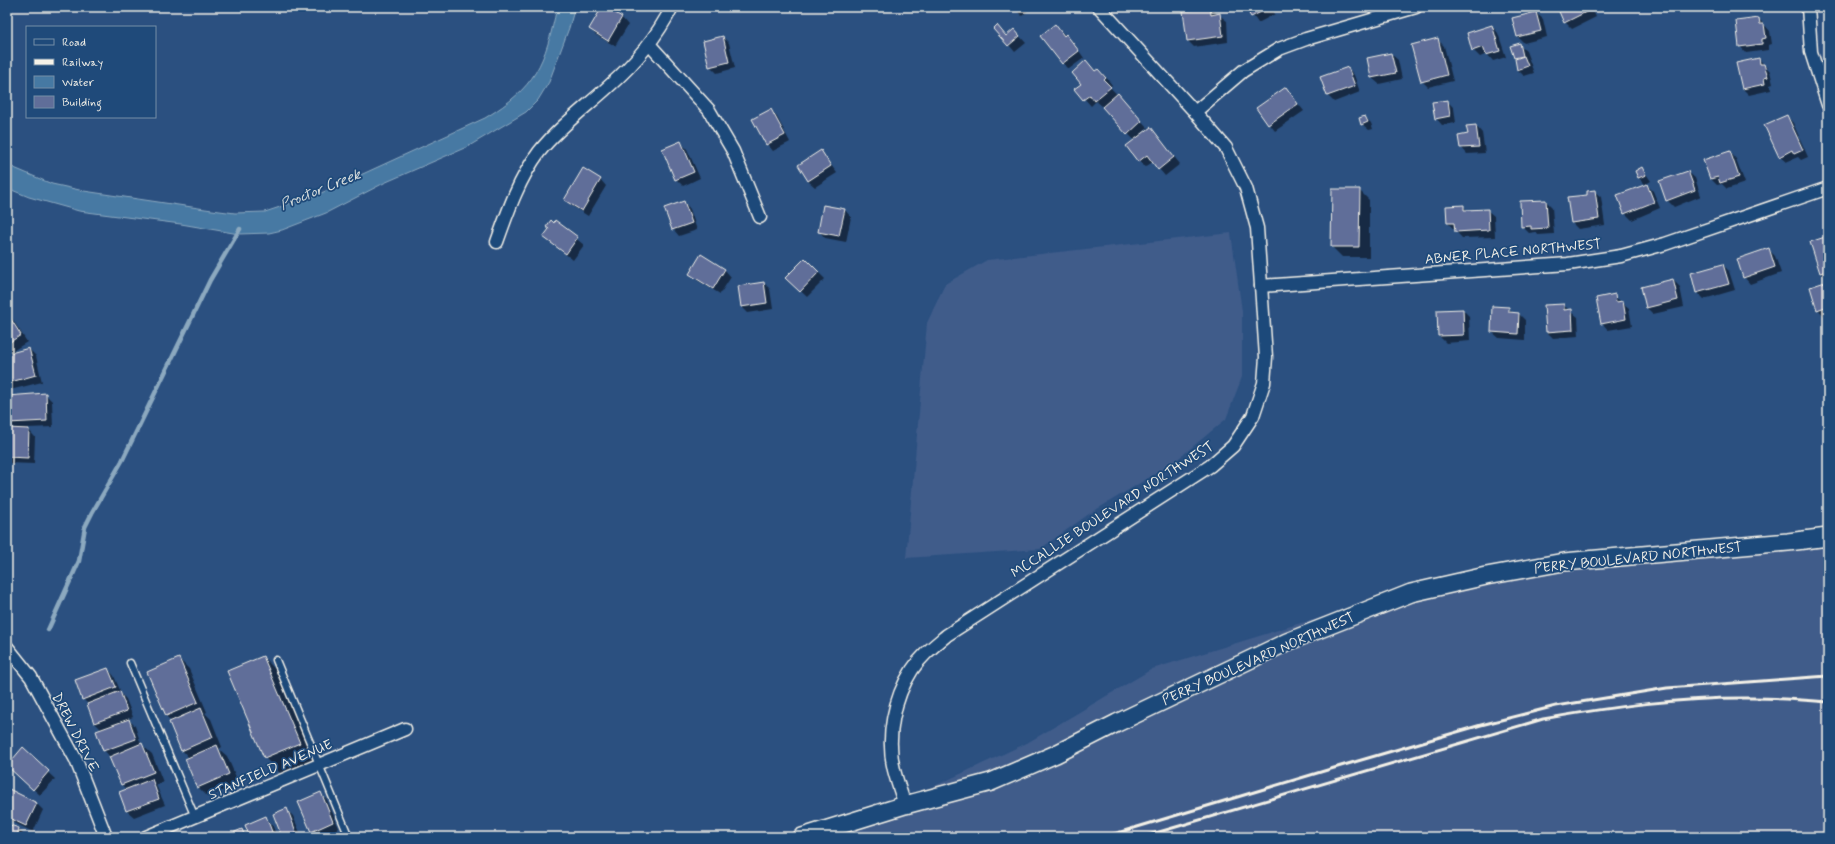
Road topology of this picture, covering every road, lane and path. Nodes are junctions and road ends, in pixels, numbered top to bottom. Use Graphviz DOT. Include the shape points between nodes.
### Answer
graph roads {
  1 [pos="672,7"];
  2 [pos="1099,7"];
  3 [pos="1416,7"];
  4 [pos="1808,7"];
  5 [pos="649,44"];
  6 [pos="1828,105"];
  7 [pos="1195,112"];
  8 [pos="1828,188"];
  9 [pos="760,217"];
  10 [pos="498,242"];
  11 [pos="1261,286"];
  12 [pos="1828,537"];
  13 [pos="7,647"];
  14 [pos="276,660"];
  15 [pos="130,663"];
  16 [pos="405,730"];
  17 [pos="320,765"];
  18 [pos="905,805"];
  19 [pos="194,817"];
  20 [pos="106,837"];
  21 [pos="146,837"];
  22 [pos="349,837"];
  23 [pos="802,837"];
  1 -- 5 [label="street"];
  2 -- 7 [label="street, MCCALLIE BOULEVARD NORTHWEST"];
  3 -- 7 [label="street" via="1306,39 1279,50 1243,71"];
  4 -- 6 [label="street" via="1811,52"];
  5 -- 9 [label="street" via="709,110 733,151"];
  5 -- 10 [label="street" via="610,86 560,129 539,152 513,196"];
  7 -- 11 [label="street, MCCALLIE BOULEVARD NORTHWEST" via="1226,148 1246,188 1256,228"];
  8 -- 11 [label="street, ABNER PLACE NORTHWEST" via="1664,244 1621,256 1568,264"];
  11 -- 18 [label="street, MCCALLIE BOULEVARD NORTHWEST" via="1266,357 1264,382 1253,416 1233,446 1210,466 947,635 926,652 912,670 897,702 891,733 894,769"];
  12 -- 18 [label="street, PERRY BOULEVARD NORTHWEST" via="1564,562 1411,593 1287,642 1056,754 991,782"];
  13 -- 20 [label="street, DREW DRIVE" via="31,677 76,760"];
  14 -- 17 [label="lane"];
  15 -- 19 [label="lane"];
  16 -- 17 [label="street, STANFIELD AVENUE"];
  17 -- 19 [label="street, STANFIELD AVENUE"];
  17 -- 22 [label="lane"];
  18 -- 23 [label="street, PERRY BOULEVARD NORTHWEST"];
  19 -- 21 [label="street, STANFIELD AVENUE"];
}
